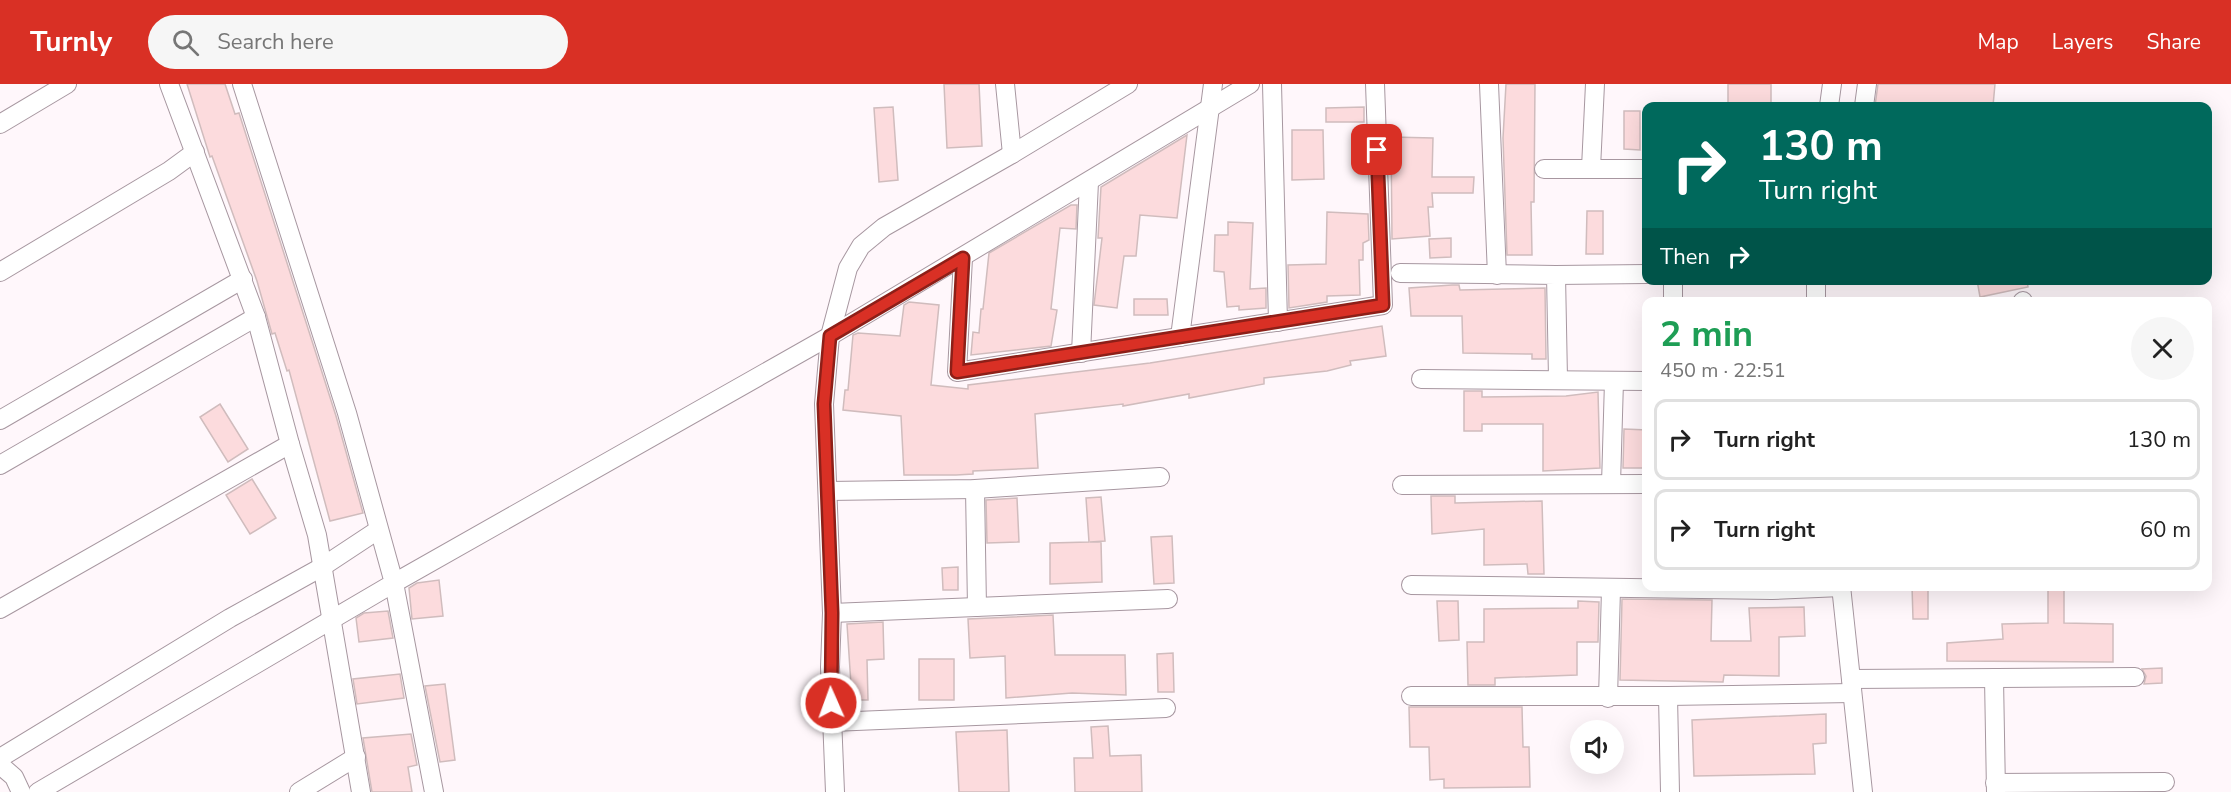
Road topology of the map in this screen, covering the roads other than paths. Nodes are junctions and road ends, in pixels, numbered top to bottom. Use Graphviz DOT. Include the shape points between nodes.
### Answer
graph roads {
  1 [pos="67,84"];
  2 [pos="169,84"];
  3 [pos="242,84"];
  4 [pos="1005,84"];
  5 [pos="1212,84"];
  6 [pos="1250,84"];
  7 [pos="1272,84"];
  8 [pos="1375,84"];
  9 [pos="1489,84"];
  10 [pos="1595,84"];
  11 [pos="1832,84"];
  12 [pos="1868,84"];
  13 [pos="1120,86"];
  14 [pos="1830,102"];
  15 [pos="1865,102"];
  16 [pos="1209,109"];
  17 [pos="0,124"];
  18 [pos="195,152"];
  19 [pos="1012,154"];
  20 [pos="1591,168"];
  21 [pos="1544,169"];
  22 [pos="1642,169"];
  23 [pos="1089,182"];
  24 [pos="963,258"];
  25 [pos="0,272"];
  26 [pos="1400,273"];
  27 [pos="1642,274"];
  28 [pos="1497,275"];
  29 [pos="1556,275"];
  30 [pos="243,279"];
  31 [pos="256,317"];
  32 [pos="1278,322"];
  33 [pos="830,336"];
  34 [pos="1180,337"];
  35 [pos="1081,353"];
  36 [pos="1421,379"];
  37 [pos="1558,379"];
  38 [pos="1614,381"];
  39 [pos="1642,381"];
  40 [pos="0,420"];
  41 [pos="290,444"];
  42 [pos="0,465"];
  43 [pos="1160,477"];
  44 [pos="1611,484"];
  45 [pos="1642,484"];
  46 [pos="1402,485"];
  47 [pos="975,489"];
  48 [pos="828,491"];
  49 [pos="378,530"];
  50 [pos="322,567"];
  51 [pos="394,583"];
  52 [pos="1411,585"];
  53 [pos="1642,588"];
  54 [pos="1611,589"];
  55 [pos="1841,591"];
  56 [pos="1168,599"];
  57 [pos="977,607"];
  58 [pos="0,609"];
  59 [pos="832,613"];
  60 [pos="333,619"];
  61 [pos="1994,678"];
  62 [pos="2135,678"];
  63 [pos="1852,686"];
  64 [pos="1411,696"];
  65 [pos="1668,696"];
  66 [pos="1608,698"];
  67 [pos="1166,708"];
  68 [pos="832,722"];
  69 [pos="356,757"];
  70 [pos="0,758"];
  71 [pos="0,765"];
  72 [pos="2165,782"];
  73 [pos="1996,788"];
  74 [pos="21,792"];
  75 [pos="38,792"];
  76 [pos="299,792"];
  77 [pos="361,792"];
  78 [pos="434,792"];
  79 [pos="835,792"];
  80 [pos="1670,792"];
  81 [pos="1863,792"];
  1 -- 17 [label="street"];
  2 -- 18 [label="street"];
  3 -- 49 [label="street" via="347,413"];
  4 -- 19 [label="street"];
  5 -- 16 [label="street"];
  6 -- 16 [label="street"];
  7 -- 32 [label="street"];
  8 -- 32 [label="street" via="1383,305"];
  9 -- 28 [label="street"];
  10 -- 20 [label="street"];
  11 -- 14 [label="street"];
  12 -- 15 [label="street"];
  13 -- 19 [label="street"];
  16 -- 23 [label="street"];
  16 -- 34 [label="street"];
  18 -- 25 [label="street"];
  18 -- 30 [label="street"];
  19 -- 33 [label="street" via="884,227 861,246 848,268"];
  20 -- 21 [label="street"];
  20 -- 22 [label="street"];
  23 -- 24 [label="street"];
  23 -- 35 [label="street"];
  24 -- 33 [label="street"];
  24 -- 35 [label="street" via="957,372"];
  26 -- 28 [label="street"];
  27 -- 29 [label="street"];
  28 -- 29 [label="street"];
  29 -- 37 [label="street"];
  30 -- 31 [label="street"];
  30 -- 40 [label="street"];
  31 -- 41 [label="street"];
  31 -- 42 [label="street"];
  32 -- 34 [label="street"];
  33 -- 48 [label="street" via="824,404"];
  33 -- 51 [label="street"];
  34 -- 35 [label="street"];
  36 -- 37 [label="street"];
  37 -- 38 [label="street"];
  38 -- 39 [label="street"];
  38 -- 44 [label="street"];
  41 -- 50 [label="street" via="317,535"];
  41 -- 58 [label="street"];
  43 -- 47 [label="street"];
  44 -- 45 [label="street"];
  44 -- 46 [label="street"];
  47 -- 48 [label="street"];
  47 -- 57 [label="street"];
  48 -- 59 [label="street"];
  49 -- 50 [label="street"];
  49 -- 51 [label="street"];
  50 -- 60 [label="street"];
  50 -- 70 [label="street" via="230,618"];
  51 -- 60 [label="street"];
  51 -- 78 [label="street"];
  52 -- 54 [label="street"];
  53 -- 54 [label="street"];
  54 -- 66 [label="street"];
  55 -- 63 [label="street"];
  56 -- 57 [label="street"];
  57 -- 59 [label="street"];
  59 -- 68 [label="street"];
  60 -- 69 [label="street"];
  60 -- 75 [label="street"];
  61 -- 62 [label="street"];
  61 -- 63 [label="street"];
  61 -- 73 [label="street"];
  63 -- 65 [label="street"];
  63 -- 81 [label="street"];
  64 -- 66 [label="street"];
  65 -- 66 [label="street"];
  65 -- 80 [label="street"];
  67 -- 68 [label="street"];
  68 -- 79 [label="street"];
  69 -- 76 [label="street"];
  69 -- 77 [label="street"];
  71 -- 74 [label="street" via="14,777"];
  72 -- 73 [label="street"];
}
